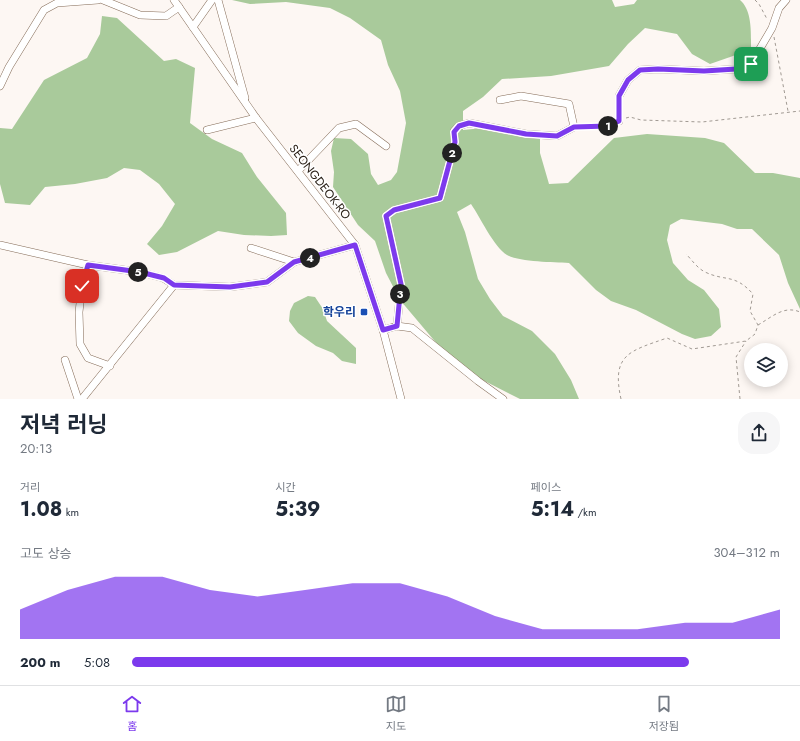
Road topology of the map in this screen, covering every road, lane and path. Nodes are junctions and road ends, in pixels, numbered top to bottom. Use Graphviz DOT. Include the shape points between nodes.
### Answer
graph roads {
  1 [pos="98,0"];
  2 [pos="103,0"];
  3 [pos="174,0"];
  4 [pos="212,0"];
  5 [pos="218,0"];
  6 [pos="755,0"];
  7 [pos="786,0"];
  8 [pos="179,6"];
  9 [pos="193,27"];
  10 [pos="772,28"];
  11 [pos="0,86"];
  12 [pos="500,100"];
  13 [pos="246,104"];
  14 [pos="788,111"];
  15 [pos="800,111"];
  16 [pos="256,118"];
  17 [pos="619,121"];
  18 [pos="574,127"];
  19 [pos="207,130"];
  20 [pos="386,146"];
  21 [pos="298,171"];
  22 [pos="0,245"];
  23 [pos="355,245"];
  24 [pos="251,248"];
  25 [pos="686,254"];
  26 [pos="294,262"];
  27 [pos="88,265"];
  28 [pos="174,285"];
  29 [pos="800,312"];
  30 [pos="758,325"];
  31 [pos="397,326"];
  32 [pos="383,330"];
  33 [pos="746,341"];
  34 [pos="65,360"];
  35 [pos="110,366"];
  36 [pos="78,399"];
  37 [pos="82,399"];
  38 [pos="401,399"];
  39 [pos="503,399"];
  40 [pos="621,399"];
  41 [pos="740,399"];
  1 -- 11 [label="street" via="57,3 44,10"];
  2 -- 8 [label="street" via="140,15 166,16"];
  3 -- 8 [label="street, SEONGDEOK-RO"];
  4 -- 9 [label="street"];
  5 -- 13 [label="street"];
  6 -- 10 [label="path"];
  7 -- 10 [label="street" via="779,8"];
  8 -- 9 [label="street, SEONGDEOK-RO"];
  9 -- 13 [label="street, SEONGDEOK-RO"];
  10 -- 14 [label="path"];
  10 -- 17 [label="street" via="751,64 736,69 640,70 628,80 619,96"];
  12 -- 18 [label="street" via="521,96 569,104"];
  13 -- 16 [label="street, SEONGDEOK-RO"];
  14 -- 15 [label="path"];
  14 -- 17 [label="path" via="702,122 641,120 630,117"];
  16 -- 19 [label="street"];
  16 -- 21 [label="street, SEONGDEOK-RO"];
  17 -- 18 [label="path" via="608,126"];
  18 -- 31 [label="street" via="557,136 526,134 469,123 459,126 454,132 455,142 440,198 394,210 386,216 401,284"];
  20 -- 21 [label="street" via="356,124 339,128"];
  21 -- 23 [label="street, SEONGDEOK-RO"];
  22 -- 27 [label="street"];
  23 -- 26 [label="street"];
  23 -- 32 [label="street, SEONGDEOK-RO"];
  24 -- 26 [label="street"];
  25 -- 30 [label="path" via="704,271 733,278 745,285 753,294 750,311"];
  26 -- 28 [label="street" via="267,282 230,287"];
  27 -- 28 [label="street" via="140,272 164,278"];
  27 -- 35 [label="street" via="79,312 80,344 88,358"];
  28 -- 35 [label="street"];
  29 -- 30 [label="path" via="786,309"];
  30 -- 33 [label="path" via="755,334"];
  31 -- 32 [label="street"];
  31 -- 39 [label="street" via="412,328"];
  32 -- 38 [label="street, SEONGDEOK-RO"];
  33 -- 40 [label="path" via="692,349 667,338 642,347 632,352 621,363 618,372"];
  33 -- 41 [label="path" via="736,357"];
  34 -- 36 [label="street"];
  35 -- 37 [label="street"];
}
